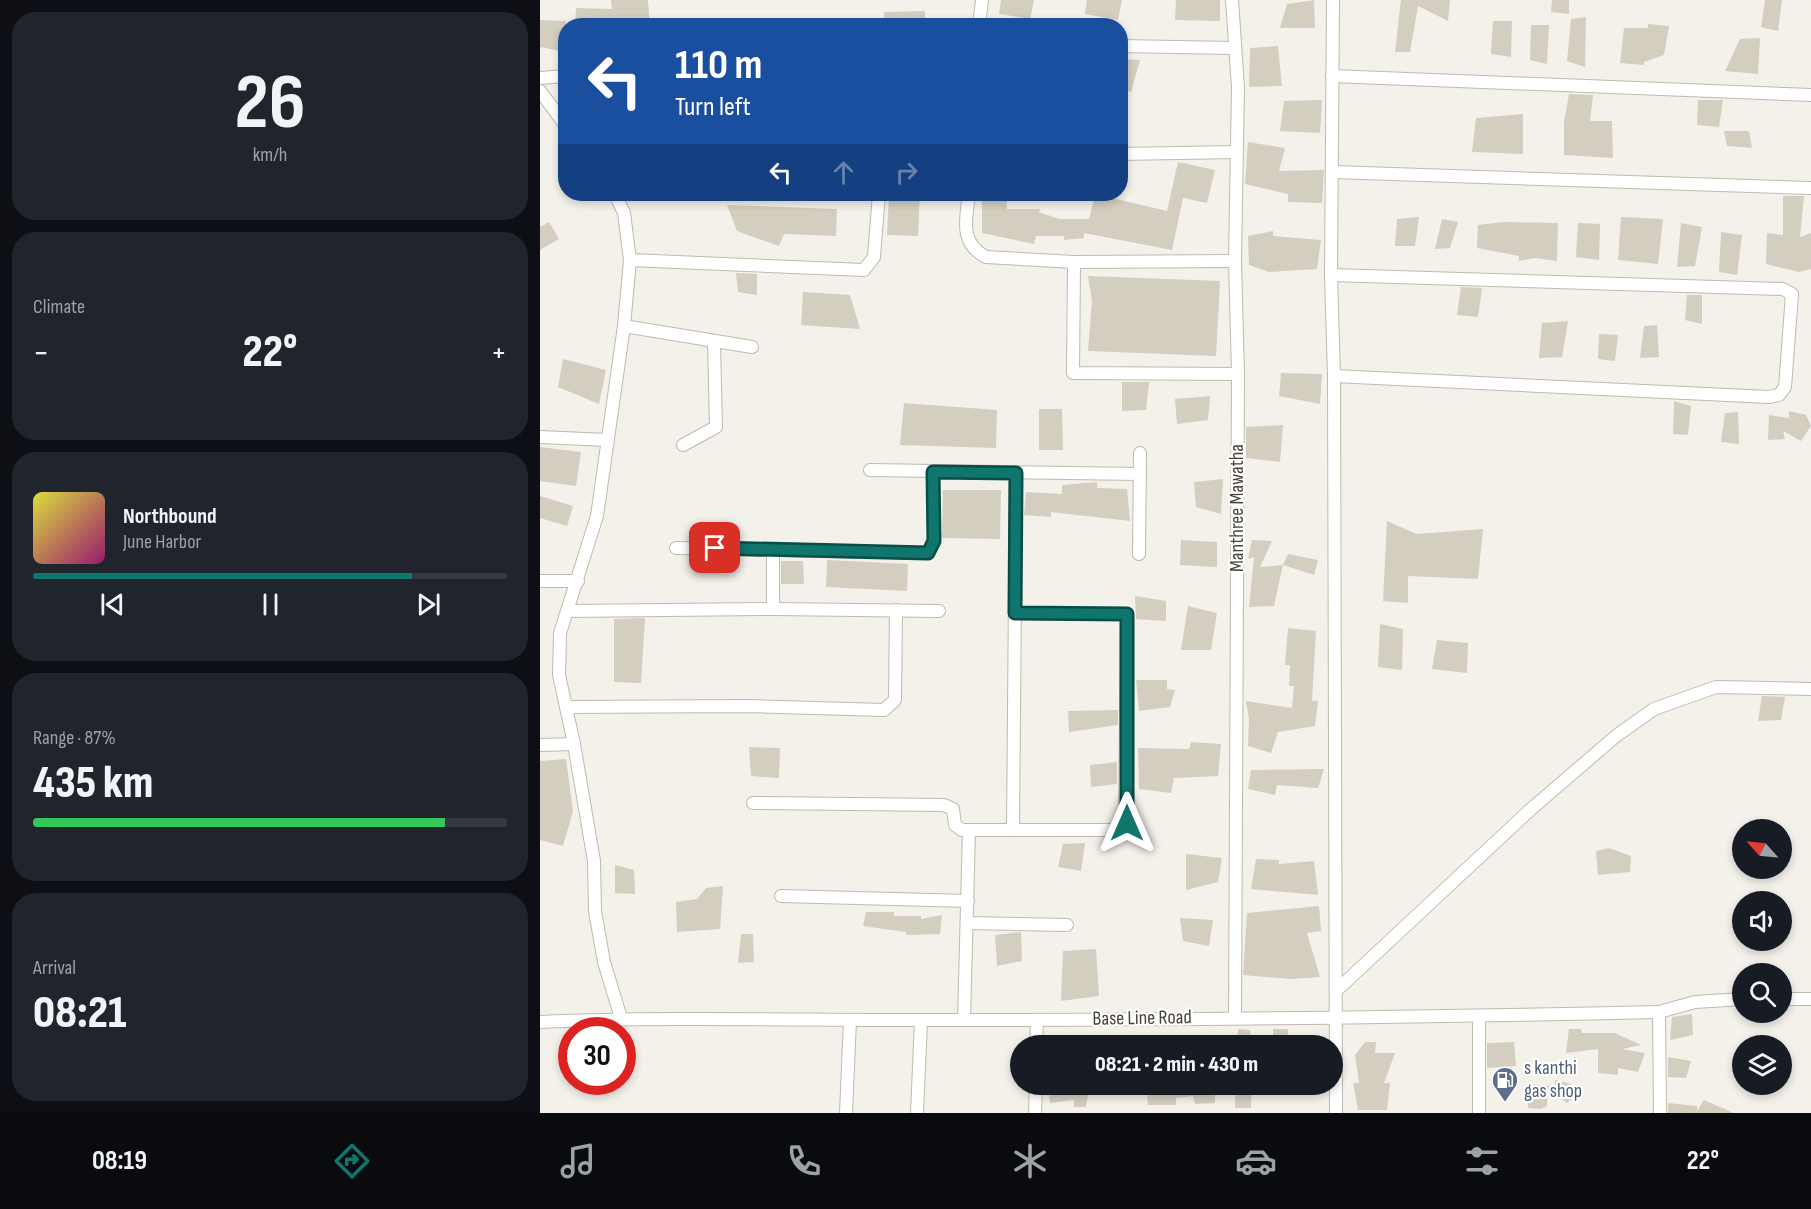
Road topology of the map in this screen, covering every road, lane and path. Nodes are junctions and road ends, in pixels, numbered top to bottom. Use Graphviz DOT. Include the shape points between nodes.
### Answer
graph roads {
  1 [pos="982,0"];
  2 [pos="1232,0"];
  3 [pos="1333,0"];
  4 [pos="980,18"];
  5 [pos="1128,46"];
  6 [pos="1233,48"];
  7 [pos="1332,76"];
  8 [pos="558,77"];
  9 [pos="540,78"];
  10 [pos="540,91"];
  11 [pos="1811,95"];
  12 [pos="558,115"];
  13 [pos="1236,152"];
  14 [pos="1128,154"];
  15 [pos="1333,172"];
  16 [pos="1811,188"];
  17 [pos="618,201"];
  18 [pos="878,201"];
  19 [pos="968,201"];
  20 [pos="630,260"];
  21 [pos="1235,261"];
  22 [pos="1074,262"];
  23 [pos="1331,275"];
  24 [pos="624,326"];
  25 [pos="714,342"];
  26 [pos="752,347"];
  27 [pos="1238,374"];
  28 [pos="1334,376"];
  29 [pos="540,438"];
  30 [pos="607,440"];
  31 [pos="682,445"];
  32 [pos="1140,453"];
  33 [pos="870,470"];
  34 [pos="933,472"];
  35 [pos="1016,473"];
  36 [pos="1140,474"];
  37 [pos="676,548"];
  38 [pos="773,549"];
  39 [pos="1139,555"];
  40 [pos="578,580"];
  41 [pos="540,581"];
  42 [pos="773,609"];
  43 [pos="896,610"];
  44 [pos="567,611"];
  45 [pos="939,611"];
  46 [pos="1015,613"];
  47 [pos="1811,689"];
  48 [pos="566,707"];
  49 [pos="574,744"];
  50 [pos="540,746"];
  51 [pos="753,803"];
  52 [pos="969,830"];
  53 [pos="1013,830"];
  54 [pos="781,896"];
  55 [pos="968,901"];
  56 [pos="968,923"];
  57 [pos="1068,925"];
  58 [pos="1338,989"];
  59 [pos="1792,999"];
  60 [pos="1811,999"];
  61 [pos="1732,1000"];
  62 [pos="1659,1012"];
  63 [pos="1479,1016"];
  64 [pos="621,1017"];
  65 [pos="1235,1017"];
  66 [pos="636,1018"];
  67 [pos="1338,1019"];
  68 [pos="850,1020"];
  69 [pos="921,1020"];
  70 [pos="964,1020"];
  71 [pos="1037,1020"];
  72 [pos="558,1021"];
  73 [pos="540,1022"];
  74 [pos="1036,1035"];
  75 [pos="1036,1095"];
  76 [pos="846,1113"];
  77 [pos="917,1113"];
  78 [pos="1035,1113"];
  79 [pos="1336,1113"];
  80 [pos="1479,1113"];
  81 [pos="1660,1113"];
  1 -- 4 [label="street"];
  2 -- 6 [label="street, Manthree Mawatha"];
  3 -- 7 [label="street"];
  5 -- 6 [label="street"];
  6 -- 13 [label="street, Manthree Mawatha" via="1238,87"];
  7 -- 11 [label="street"];
  7 -- 15 [label="street"];
  8 -- 9 [label="street"];
  10 -- 12 [label="street"];
  13 -- 14 [label="street"];
  13 -- 21 [label="street, Manthree Mawatha"];
  15 -- 16 [label="street"];
  15 -- 23 [label="street"];
  17 -- 20 [label="street" via="624,213"];
  18 -- 20 [label="street" via="874,257 864,270"];
  19 -- 22 [label="street" via="965,232 975,251 986,257"];
  20 -- 24 [label="street"];
  21 -- 22 [label="street"];
  21 -- 27 [label="street, Manthree Mawatha"];
  22 -- 27 [label="street" via="1073,373"];
  23 -- 28 [label="street"];
  23 -- 28 [label="street" via="1783,289 1792,294 1785,387 1779,395"];
  24 -- 25 [label="street"];
  24 -- 30 [label="street"];
  25 -- 26 [label="street"];
  25 -- 31 [label="street" via="716,427"];
  27 -- 65 [label="street, Manthree Mawatha"];
  28 -- 58 [label="street"];
  29 -- 30 [label="street"];
  30 -- 40 [label="street" via="597,516"];
  32 -- 36 [label="street"];
  33 -- 34 [label="street"];
  34 -- 35 [label="street"];
  34 -- 38 [label="street" via="934,541 928,553"];
  35 -- 36 [label="street"];
  35 -- 46 [label="street"];
  36 -- 39 [label="street"];
  37 -- 38 [label="street"];
  38 -- 42 [label="street"];
  40 -- 41 [label="street"];
  40 -- 44 [label="street"];
  42 -- 43 [label="street"];
  42 -- 44 [label="street"];
  43 -- 45 [label="street"];
  43 -- 48 [label="street" via="896,700 884,711 748,706"];
  44 -- 48 [label="street" via="560,633 559,675"];
  46 -- 53 [label="street"];
  46 -- 53 [label="street" via="1127,614 1125,827"];
  47 -- 58 [label="street" via="1716,687 1654,709 1616,735 1530,810"];
  48 -- 49 [label="street"];
  49 -- 50 [label="street"];
  49 -- 64 [label="street" via="594,861 595,911 604,962"];
  51 -- 52 [label="street" via="944,805 953,809 955,825"];
  52 -- 53 [label="street"];
  52 -- 55 [label="street"];
  54 -- 55 [label="street"];
  55 -- 56 [label="street"];
  56 -- 57 [label="street"];
  56 -- 70 [label="street"];
  58 -- 67 [label="street"];
  59 -- 60 [label="street"];
  61 -- 62 [label="street, Base Line Road" via="1695,1002"];
  62 -- 63 [label="street, Base Line Road"];
  62 -- 81 [label="street"];
  63 -- 67 [label="street, Base Line Road"];
  63 -- 80 [label="street"];
  65 -- 67 [label="street, Base Line Road"];
  65 -- 71 [label="street, Base Line Road"];
  66 -- 68 [label="street, Base Line Road"];
  67 -- 79 [label="street"];
  68 -- 69 [label="street, Base Line Road"];
  68 -- 76 [label="street"];
  69 -- 70 [label="street, Base Line Road"];
  69 -- 77 [label="street"];
  70 -- 71 [label="street, Base Line Road"];
  71 -- 74 [label="street"];
  72 -- 73 [label="street, Base Line Road"];
  75 -- 78 [label="street"];
}
